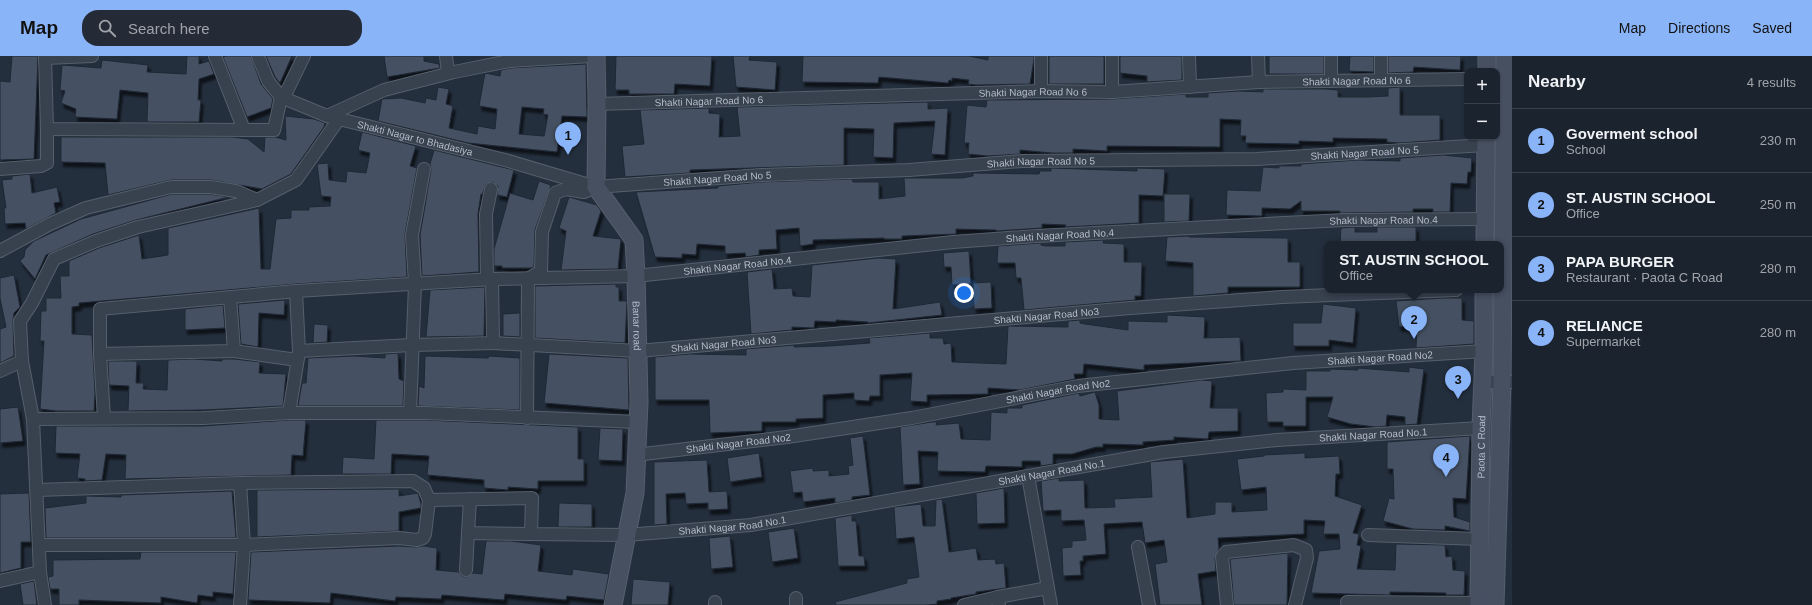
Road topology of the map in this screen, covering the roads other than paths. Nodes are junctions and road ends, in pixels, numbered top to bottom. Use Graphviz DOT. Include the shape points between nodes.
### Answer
graph roads {
  1 [pos="92,56"];
  2 [pos="215,56"];
  3 [pos="258,56"];
  4 [pos="304,56"];
  5 [pos="446,56"];
  6 [pos="591,56"];
  7 [pos="596,56"];
  8 [pos="1041,56"];
  9 [pos="1112,56"];
  10 [pos="1189,56"];
  11 [pos="1258,56"];
  12 [pos="1331,56"];
  13 [pos="1381,56"];
  14 [pos="1487,56"];
  15 [pos="1505,56"];
  16 [pos="45,57"];
  17 [pos="1487,68"];
  18 [pos="448,73"];
  19 [pos="1464,79"];
  20 [pos="1381,80"];
  21 [pos="1331,81"];
  22 [pos="1259,82"];
  23 [pos="1190,87"];
  24 [pos="1505,88"];
  25 [pos="1041,91"];
  26 [pos="1112,92"];
  27 [pos="282,97"];
  28 [pos="598,104"];
  29 [pos="327,116"];
  30 [pos="339,119"];
  31 [pos="47,129"];
  32 [pos="244,130"];
  33 [pos="1486,141"];
  34 [pos="0,169"];
  35 [pos="424,169"];
  36 [pos="596,187"];
  37 [pos="491,189"];
  38 [pos="257,200"];
  39 [pos="1485,219"];
  40 [pos="1485,241"];
  41 [pos="0,250"];
  42 [pos="636,276"];
  43 [pos="528,279"];
  44 [pos="490,280"];
  45 [pos="415,284"];
  46 [pos="296,291"];
  47 [pos="1381,293"];
  48 [pos="1484,293"];
  49 [pos="230,297"];
  50 [pos="493,343"];
  51 [pos="412,345"];
  52 [pos="528,345"];
  53 [pos="1484,350"];
  54 [pos="234,351"];
  55 [pos="638,351"];
  56 [pos="100,354"];
  57 [pos="298,355"];
  58 [pos="22,361"];
  59 [pos="0,371"];
  60 [pos="1483,382"];
  61 [pos="1507,382"];
  62 [pos="289,413"];
  63 [pos="410,413"];
  64 [pos="104,418"];
  65 [pos="527,418"];
  66 [pos="33,419"];
  67 [pos="637,422"];
  68 [pos="1481,428"];
  69 [pos="635,454"];
  70 [pos="1028,476"];
  71 [pos="240,483"];
  72 [pos="38,490"];
  73 [pos="470,499"];
  74 [pos="429,500"];
  75 [pos="468,533"];
  76 [pos="531,534"];
  77 [pos="626,535"];
  78 [pos="1368,535"];
  79 [pos="1479,539"];
  80 [pos="244,545"];
  81 [pos="39,546"];
  82 [pos="1138,546"];
  83 [pos="466,570"];
  84 [pos="40,572"];
  85 [pos="0,582"];
  86 [pos="1048,588"];
  87 [pos="999,601"];
  88 [pos="1347,602"];
  89 [pos="1484,604"];
  90 [pos="44,605"];
  91 [pos="240,605"];
  92 [pos="613,605"];
  93 [pos="964,605"];
  94 [pos="1051,605"];
  95 [pos="1148,605"];
  96 [pos="1227,605"];
  97 [pos="1296,605"];
  1 -- 16 [label="street"];
  2 -- 32 [label="street"];
  3 -- 27 [label="street, Shakti Nagar to Bhadasiya" via="268,81"];
  4 -- 27 [label="street"];
  5 -- 18 [label="street"];
  6 -- 18 [label="street" via="509,60"];
  7 -- 28 [label="street"];
  8 -- 25 [label="street"];
  9 -- 26 [label="street"];
  10 -- 23 [label="street"];
  11 -- 22 [label="street"];
  12 -- 21 [label="street"];
  13 -- 20 [label="street"];
  14 -- 17 [label="street"];
  15 -- 24 [label="street"];
  16 -- 31 [label="street"];
  18 -- 29 [label="street" via="384,90"];
  19 -- 20 [label="street, Shakti Nagar Road No 6"];
  20 -- 21 [label="street, Shakti Nagar Road No 6"];
  21 -- 22 [label="street, Shakti Nagar Road No 6"];
  22 -- 23 [label="street, Shakti Nagar Road No 6"];
  23 -- 26 [label="street, Shakti Nagar Road No 6"];
  24 -- 61 [label="street"];
  25 -- 26 [label="street, Shakti Nagar Road No 6"];
  25 -- 28 [label="street, Shakti Nagar Road No 6"];
  27 -- 29 [label="street, Shakti Nagar to Bhadasiya"];
  27 -- 32 [label="street" via="274,130"];
  28 -- 36 [label="street"];
  29 -- 30 [label="street, Shakti Nagar to Bhadasiya"];
  30 -- 36 [label="street, Shakti Nagar to Bhadasiya" via="498,159"];
  30 -- 38 [label="street" via="296,180"];
  31 -- 32 [label="street"];
  31 -- 34 [label="street" via="47,163 40,166"];
  33 -- 36 [label="street, Shakti Nagar Road No 5" via="1257,159 1022,161 909,170 761,175"];
  33 -- 39 [label="street"];
  35 -- 45 [label="street" via="412,235"];
  36 -- 42 [label="street, Banar road" via="634,240"];
  36 -- 43 [label="street" via="584,192 566,189 555,193 542,232 541,271"];
  37 -- 44 [label="street" via="486,214"];
  38 -- 41 [label="street" via="236,191 171,187 86,208"];
  38 -- 58 [label="street" via="138,227 54,259 20,321"];
  39 -- 40 [label="street"];
  39 -- 42 [label="street, Shakti Nagar Road No.4" via="1344,220 1014,237"];
  42 -- 43 [label="street, Shakti Nagar Road No.4"];
  42 -- 55 [label="street, Banar road"];
  43 -- 44 [label="street, Shakti Nagar Road No.4"];
  43 -- 52 [label="street"];
  44 -- 45 [label="street, Shakti Nagar Road No.4"];
  44 -- 50 [label="street"];
  45 -- 46 [label="street, Shakti Nagar Road No.4"];
  45 -- 51 [label="street"];
  46 -- 49 [label="street, Shakti Nagar Road No.4"];
  46 -- 57 [label="street"];
  47 -- 55 [label="street, Shakti Nagar Road No3" via="1138,307"];
  48 -- 53 [label="street, Paota C Road"];
  49 -- 54 [label="street"];
  49 -- 56 [label="street, Shakti Nagar Road No.4" via="100,309"];
  50 -- 51 [label="street, Shakti Nagar Road No3"];
  50 -- 52 [label="street, Shakti Nagar Road No3"];
  51 -- 57 [label="street, Shakti Nagar Road No3"];
  51 -- 63 [label="street"];
  52 -- 55 [label="street, Shakti Nagar Road No3"];
  52 -- 65 [label="street"];
  53 -- 60 [label="street, Paota C Road"];
  53 -- 69 [label="street, Shakti Nagar Road No2" via="1293,362 1078,386 912,418 787,437"];
  54 -- 56 [label="street, Shakti Nagar Road No3"];
  54 -- 57 [label="street, Shakti Nagar Road No3"];
  55 -- 67 [label="street, Banar road"];
  56 -- 64 [label="street"];
  57 -- 62 [label="street"];
  58 -- 59 [label="street"];
  58 -- 66 [label="street"];
  60 -- 61 [label="street"];
  60 -- 68 [label="street, Paota C Road"];
  61 -- 89 [label="street"];
  62 -- 63 [label="street"];
  62 -- 64 [label="street" via="203,418"];
  63 -- 65 [label="street"];
  64 -- 66 [label="street"];
  65 -- 67 [label="street"];
  66 -- 72 [label="street"];
  67 -- 69 [label="street, Banar road"];
  68 -- 70 [label="street, Shakti Nagar Road No.1" via="1277,440 1164,452"];
  68 -- 79 [label="street, Paota C Road"];
  69 -- 77 [label="street, Banar road" via="635,493"];
  70 -- 77 [label="street, Shakti Nagar Road No.1" via="751,524"];
  70 -- 86 [label="street"];
  71 -- 72 [label="street"];
  71 -- 74 [label="street" via="413,481 424,488"];
  71 -- 80 [label="street"];
  72 -- 81 [label="street"];
  73 -- 74 [label="street"];
  73 -- 75 [label="street"];
  73 -- 76 [label="street" via="532,498"];
  74 -- 80 [label="street" via="425,534 417,540 399,538"];
  75 -- 76 [label="street, Shakti Nagar Road No.1"];
  75 -- 83 [label="street"];
  76 -- 77 [label="street, Shakti Nagar Road No.1"];
  77 -- 92 [label="street, Banar road"];
  78 -- 79 [label="street"];
  79 -- 89 [label="street, Paota C Road"];
  80 -- 81 [label="street"];
  80 -- 91 [label="street"];
  81 -- 84 [label="street"];
  82 -- 95 [label="street"];
  84 -- 85 [label="street"];
  84 -- 90 [label="street"];
  86 -- 87 [label="street"];
  86 -- 94 [label="street"];
  87 -- 93 [label="street"];
  88 -- 89 [label="street"];
  96 -- 97 [label="street" via="1222,557 1226,552 1294,545 1306,550 1307,558"];
}
